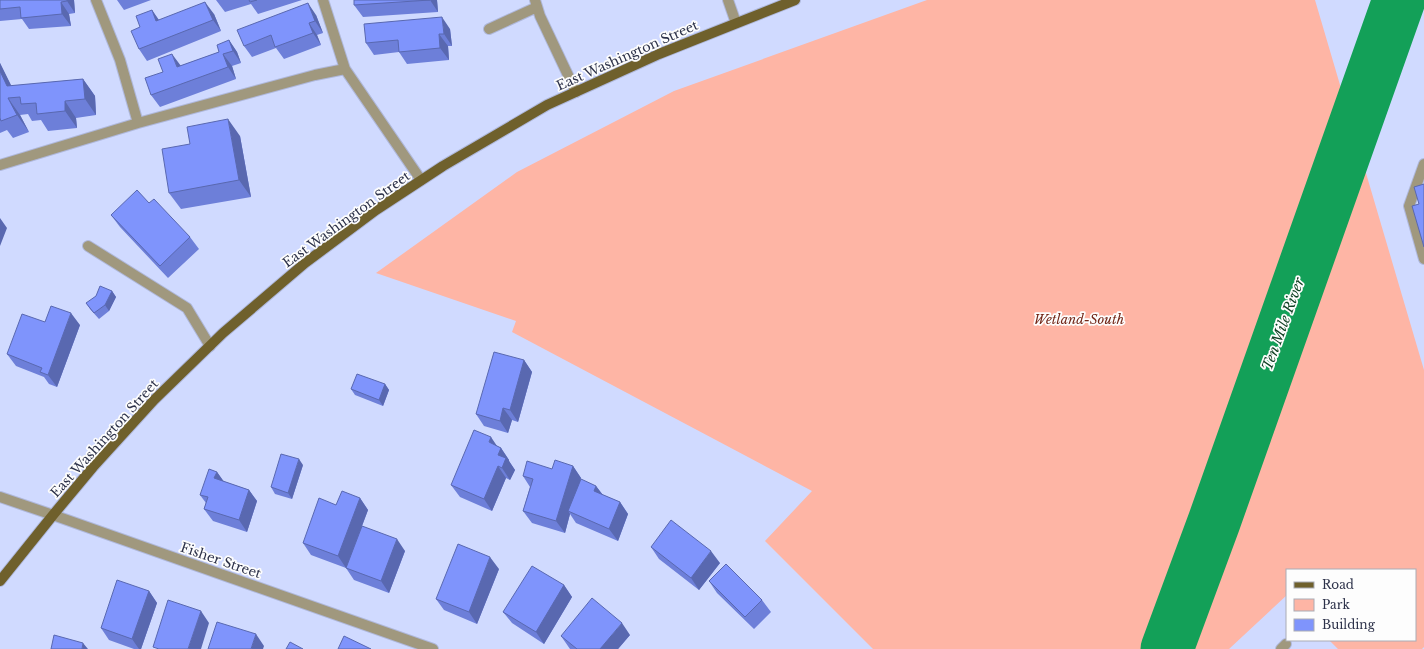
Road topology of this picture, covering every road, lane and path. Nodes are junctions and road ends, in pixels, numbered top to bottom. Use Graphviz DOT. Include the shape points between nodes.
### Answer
graph roads {
  1 [pos="96,0"];
  2 [pos="323,0"];
  3 [pos="728,0"];
  4 [pos="795,0"];
  5 [pos="536,4"];
  6 [pos="736,23"];
  7 [pos="489,29"];
  8 [pos="346,69"];
  9 [pos="576,92"];
  10 [pos="138,123"];
  11 [pos="1424,164"];
  12 [pos="0,165"];
  13 [pos="421,180"];
  14 [pos="1420,184"];
  15 [pos="88,246"];
  16 [pos="1424,259"];
  17 [pos="210,346"];
  18 [pos="0,497"];
  19 [pos="53,514"];
  20 [pos="0,581"];
  21 [pos="433,649"];
  1 -- 10 [label="street" via="120,60"];
  2 -- 8 [label="street"];
  3 -- 6 [label="street"];
  4 -- 6 [label="main road, East Washington Street"];
  5 -- 7 [label="street"];
  5 -- 9 [label="street"];
  6 -- 9 [label="main road, East Washington Street" via="658,54"];
  8 -- 10 [label="street"];
  8 -- 13 [label="street"];
  9 -- 13 [label="main road, East Washington Street" via="547,105"];
  10 -- 12 [label="street"];
  11 -- 14 [label="street"];
  13 -- 17 [label="main road, East Washington Street" via="376,210 305,264"];
  14 -- 16 [label="street" via="1409,206"];
  15 -- 17 [label="street" via="187,308"];
  17 -- 19 [label="main road, East Washington Street" via="154,400"];
  18 -- 19 [label="street, Fisher Street"];
  19 -- 20 [label="main road, East Washington Street"];
  19 -- 21 [label="street, Fisher Street"];
}
